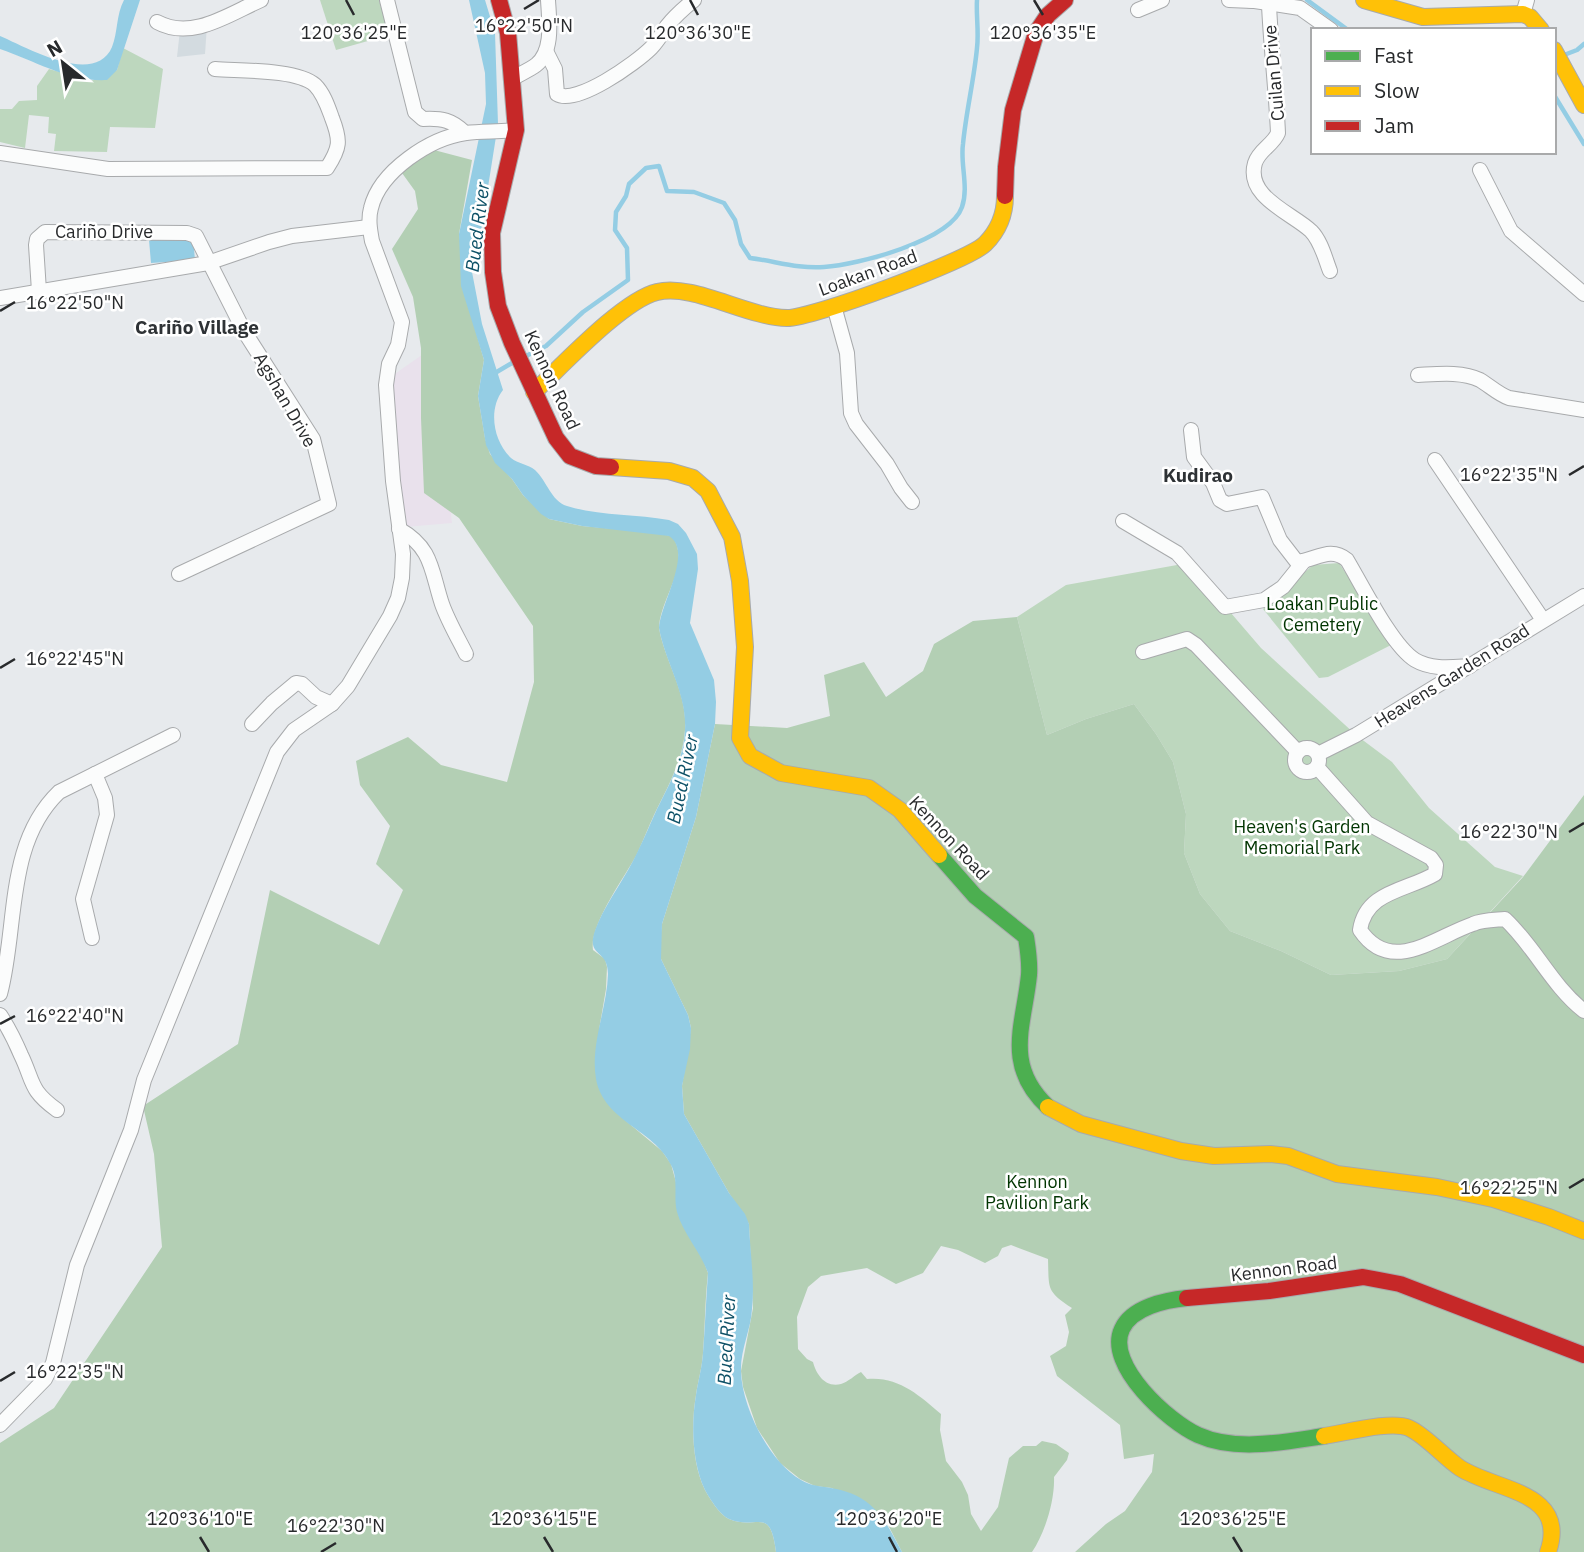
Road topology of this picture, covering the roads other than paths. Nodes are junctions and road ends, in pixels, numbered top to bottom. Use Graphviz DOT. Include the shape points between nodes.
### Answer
graph roads {
  1 [pos="261,0"];
  2 [pos="387,0"];
  3 [pos="499,0"];
  4 [pos="548,0"];
  5 [pos="694,0"];
  6 [pos="1065,0"];
  7 [pos="1162,0"];
  8 [pos="1229,0"];
  9 [pos="1364,0"];
  10 [pos="1251,1"];
  11 [pos="1526,4"];
  12 [pos="1269,5"];
  13 [pos="1138,10"];
  14 [pos="157,22"];
  15 [pos="1328,28"];
  16 [pos="1539,28"];
  17 [pos="546,51"];
  18 [pos="1556,54"];
  19 [pos="215,69"];
  20 [pos="512,79"];
  21 [pos="1584,105"];
  22 [pos="510,131"];
  23 [pos="471,133"];
  24 [pos="0,153"];
  25 [pos="1480,170"];
  26 [pos="369,227"];
  27 [pos="208,263"];
  28 [pos="1330,271"];
  29 [pos="39,291"];
  30 [pos="1584,294"];
  31 [pos="0,298"];
  32 [pos="834,306"];
  33 [pos="1418,375"];
  34 [pos="534,392"];
  35 [pos="1584,410"];
  36 [pos="1191,430"];
  37 [pos="1435,460"];
  38 [pos="912,502"];
  39 [pos="1123,521"];
  40 [pos="399,529"];
  41 [pos="1304,561"];
  42 [pos="179,574"];
  43 [pos="1584,596"];
  44 [pos="1543,620"];
  45 [pos="1143,652"];
  46 [pos="466,654"];
  47 [pos="1470,666"];
  48 [pos="332,704"];
  49 [pos="252,724"];
  50 [pos="173,735"];
  51 [pos="1298,752"];
  52 [pos="1317,761"];
  53 [pos="95,774"];
  54 [pos="93,939"];
  55 [pos="0,994"];
  56 [pos="1584,1011"];
  57 [pos="0,1015"];
  58 [pos="57,1110"];
  59 [pos="1584,1231"];
  60 [pos="1584,1355"];
  61 [pos="0,1425"];
  62 [pos="1548,1552"];
  1 -- 14 [label="street" via="191,30"];
  2 -- 23 [label="street" via="415,112 423,119 454,122"];
  3 -- 20 [label="main road, Kennon Road" via="508,33"];
  4 -- 17 [label="street"];
  5 -- 17 [label="street" via="636,62 574,94 557,94 555,69"];
  6 -- 32 [label="main road, Loakan Road" via="1036,33 1013,110 1005,204 997,230 983,246 964,257"];
  7 -- 13 [label="street"];
  8 -- 10 [label="street"];
  9 -- 11 [label="main road" via="1423,17"];
  10 -- 12 [label="street"];
  11 -- 16 [label="main road"];
  12 -- 15 [label="street" via="1300,8"];
  12 -- 28 [label="street, Cuilan Drive" via="1278,133 1256,161 1254,175 1271,202 1312,232"];
  17 -- 20 [label="street" via="537,64"];
  18 -- 21 [label="main road"];
  19 -- 24 [label="street" via="279,74 313,84 325,100 337,134 338,151 327,168 108,169"];
  20 -- 22 [label="main road, Kennon Road"];
  22 -- 23 [label="street"];
  22 -- 34 [label="main road, Kennon Road" via="492,233 493,272 498,306"];
  23 -- 26 [label="street" via="414,153 376,196"];
  25 -- 30 [label="street" via="1511,231"];
  26 -- 27 [label="street" via="292,236"];
  26 -- 40 [label="street" via="402,322 386,385"];
  27 -- 29 [label="street"];
  27 -- 29 [label="street, Cariño Drive" via="196,236 187,233 45,232 36,245"];
  27 -- 42 [label="street, Agshan Drive" via="244,331 313,439 329,504"];
  29 -- 31 [label="street"];
  32 -- 34 [label="main road, Loakan Road" via="788,318 685,292 656,292 622,311"];
  32 -- 38 [label="street" via="847,353 851,413"];
  33 -- 35 [label="street" via="1476,378 1509,398"];
  34 -- 59 [label="main road, Kennon Road" via="570,456 596,466 669,471 693,478 708,491 732,537 740,581 745,647 740,738 750,756 782,773 869,788 900,810 975,896 1026,937 1030,961 1018,1051 1032,1089 1053,1112 1185,1152 1229,1157 1283,1155 1337,1174 1474,1195"];
  36 -- 41 [label="street" via="1194,457 1220,500 1227,505 1262,497 1280,540 1297,562"];
  37 -- 44 [label="street"];
  39 -- 41 [label="street" via="1177,553 1226,607 1264,600 1283,587"];
  40 -- 46 [label="street" via="420,544 428,557 442,604"];
  40 -- 48 [label="street" via="403,554 398,598 358,672"];
  41 -- 47 [label="street" via="1340,554 1414,660 1436,667"];
  43 -- 44 [label="street, Heavens Garden Road"];
  44 -- 47 [label="street, Heavens Garden Road"];
  45 -- 51 [label="street" via="1187,639"];
  47 -- 52 [label="street, Heavens Garden Road"];
  48 -- 49 [label="street" via="296,683"];
  48 -- 61 [label="street" via="294,730 273,761 144,1080 128,1140 77,1265 53,1363 45,1379"];
  50 -- 53 [label="street"];
  51 -- 52 [label="street" via="1309,747"];
  51 -- 52 [label="street" via="1298,768 1310,771"];
  52 -- 56 [label="street" via="1367,823 1436,865 1435,874 1425,880 1375,900 1361,923 1366,939 1384,951 1400,954 1474,923 1505,919 1565,996"];
  53 -- 54 [label="street" via="107,815 83,899"];
  53 -- 55 [label="street" via="59,792 37,819 17,878"];
  57 -- 58 [label="street" via="23,1057 29,1081"];
  60 -- 62 [label="main road, Kennon Road" via="1400,1284 1363,1278 1155,1305 1130,1318 1119,1341 1129,1371 1142,1390 1164,1414 1198,1435 1229,1443 1276,1443 1390,1426 1409,1428 1462,1469 1544,1507 1553,1540"];
}
